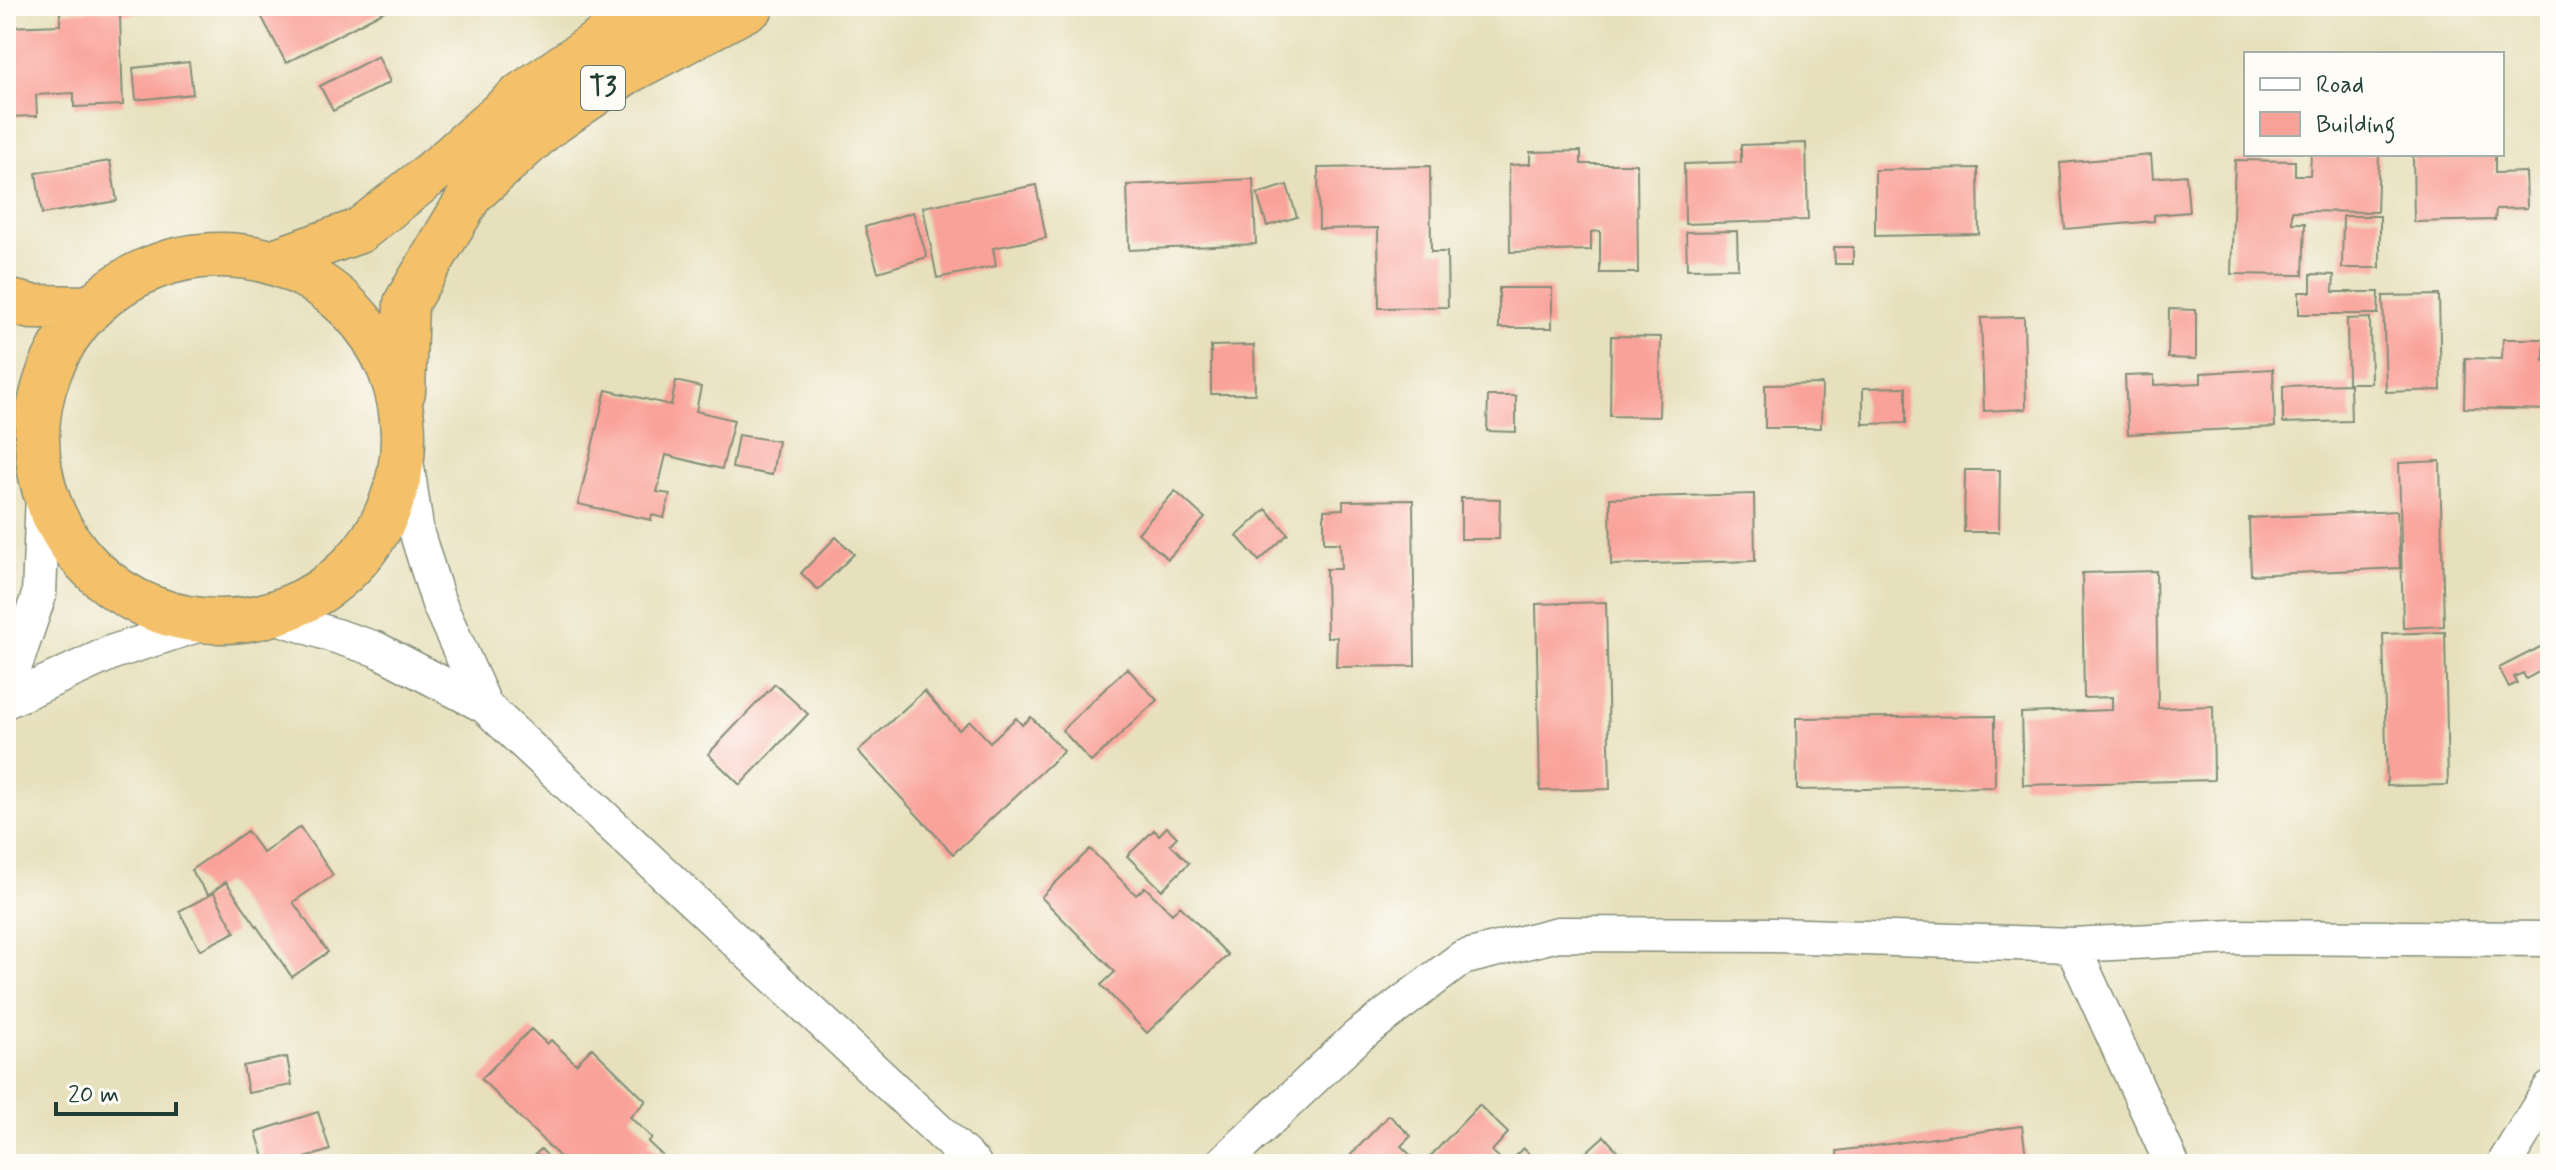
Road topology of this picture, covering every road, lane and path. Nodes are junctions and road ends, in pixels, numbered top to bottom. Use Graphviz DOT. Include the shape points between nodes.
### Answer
graph roads {
  1 [pos="664,6"];
  2 [pos="752,6"];
  3 [pos="271,262"];
  4 [pos="6,301"];
  5 [pos="90,308"];
  6 [pos="6,395"];
  7 [pos="403,430"];
  8 [pos="39,473"];
  9 [pos="271,615"];
  10 [pos="207,622"];
  11 [pos="6,692"];
  12 [pos="6,701"];
  13 [pos="485,706"];
  14 [pos="2550,939"];
  15 [pos="2072,945"];
  16 [pos="2550,1089"];
  17 [pos="974,1164"];
  18 [pos="1222,1164"];
  19 [pos="2172,1164"];
  20 [pos="2504,1164"];
  1 -- 3 [label="highway, T3" via="604,38 521,95 359,231"];
  2 -- 7 [label="highway, T3" via="625,73 546,127 471,194 406,303"];
  3 -- 5 [label="highway, T3" via="223,255 174,261 129,279"];
  3 -- 7 [label="highway, T3" via="320,283 359,318 388,363"];
  4 -- 5 [label="highway"];
  5 -- 8 [label="highway, T3" via="59,350 40,400"];
  6 -- 8 [label="highway, T3"];
  7 -- 9 [label="highway, T3" via="392,502 364,552 322,590"];
  7 -- 13 [label="street" via="417,534 439,604"];
  8 -- 10 [label="highway, T3" via="68,543 105,583 153,610"];
  8 -- 11 [label="street" via="39,595"];
  9 -- 10 [label="highway, T3"];
  9 -- 13 [label="street" via="376,649"];
  10 -- 12 [label="street" via="113,652"];
  13 -- 17 [label="street"];
  14 -- 15 [label="street" via="2233,937"];
  15 -- 18 [label="street" via="1558,934 1462,958 1358,1036"];
  15 -- 19 [label="street"];
  16 -- 20 [label="street"];
}
